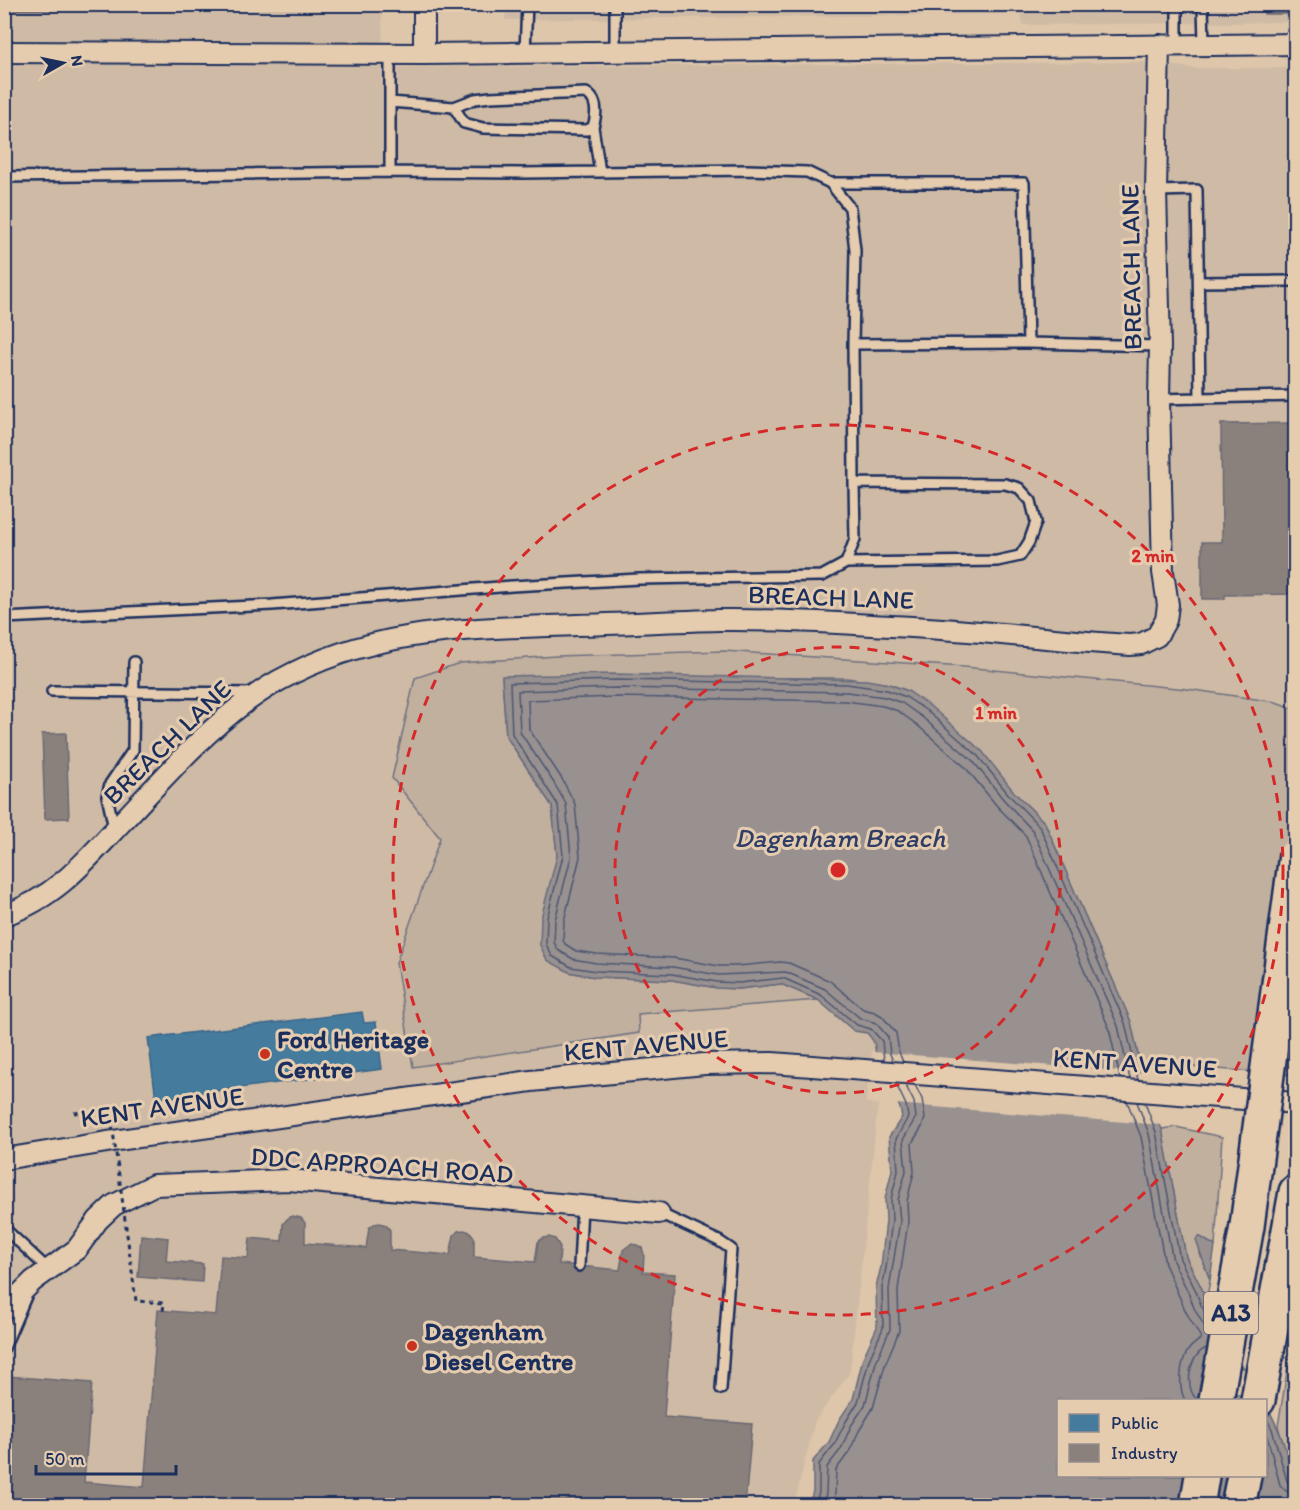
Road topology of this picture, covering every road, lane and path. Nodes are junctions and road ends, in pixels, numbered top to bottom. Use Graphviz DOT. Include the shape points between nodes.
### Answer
graph roads {
  1 [pos="424,4"];
  2 [pos="527,4"];
  3 [pos="615,4"];
  4 [pos="1177,4"];
  5 [pos="1203,4"];
  6 [pos="1296,44"];
  7 [pos="1168,45"];
  8 [pos="1204,45"];
  9 [pos="4,51"];
  10 [pos="615,51"];
  11 [pos="525,52"];
  12 [pos="390,53"];
  13 [pos="424,54"];
  14 [pos="390,102"];
  15 [pos="454,107"];
  16 [pos="593,127"];
  17 [pos="390,172"];
  18 [pos="600,172"];
  19 [pos="4,177"];
  20 [pos="830,183"];
  21 [pos="1156,190"];
  22 [pos="1296,281"];
  23 [pos="1199,282"];
  24 [pos="1028,343"];
  25 [pos="853,344"];
  26 [pos="1160,346"];
  27 [pos="1296,396"];
  28 [pos="1200,398"];
  29 [pos="1159,399"];
  30 [pos="854,483"];
  31 [pos="846,563"];
  32 [pos="4,618"];
  33 [pos="134,662"];
  34 [pos="52,691"];
  35 [pos="135,692"];
  36 [pos="259,693"];
  37 [pos="114,830"];
  38 [pos="1296,855"];
  39 [pos="4,915"];
  40 [pos="1296,1103"];
  41 [pos="74,1113"];
  42 [pos="4,1159"];
  43 [pos="1296,1191"];
  44 [pos="582,1206"];
  45 [pos="659,1213"];
  46 [pos="4,1228"];
  47 [pos="579,1266"];
  48 [pos="41,1275"];
  49 [pos="4,1310"];
  50 [pos="163,1311"];
  51 [pos="4,1348"];
  52 [pos="721,1389"];
  53 [pos="1216,1399"];
  54 [pos="1258,1399"];
  55 [pos="1202,1477"];
  56 [pos="1244,1477"];
  57 [pos="1197,1506"];
  58 [pos="1239,1506"];
  1 -- 13 [label="street"];
  2 -- 11 [label="lane"];
  3 -- 10 [label="lane"];
  4 -- 7 [label="lane"];
  5 -- 8 [label="lane"];
  6 -- 8 [label="street"];
  7 -- 8 [label="street"];
  7 -- 10 [label="street"];
  7 -- 21 [label="street, BREACH LANE"];
  9 -- 12 [label="street"];
  10 -- 11 [label="street"];
  11 -- 13 [label="street"];
  12 -- 13 [label="street"];
  12 -- 14 [label="lane"];
  14 -- 15 [label="lane"];
  14 -- 17 [label="lane"];
  15 -- 16 [label="lane" via="464,123 483,128"];
  15 -- 16 [label="lane" via="490,97 585,93 595,103"];
  16 -- 18 [label="lane"];
  17 -- 18 [label="lane"];
  17 -- 19 [label="lane"];
  18 -- 20 [label="lane" via="807,172"];
  20 -- 24 [label="lane" via="1024,183"];
  20 -- 25 [label="lane" via="850,208 855,250"];
  21 -- 23 [label="lane" via="1197,190"];
  21 -- 26 [label="street, BREACH LANE"];
  22 -- 23 [label="lane"];
  23 -- 28 [label="lane"];
  24 -- 25 [label="lane"];
  24 -- 26 [label="lane"];
  25 -- 30 [label="lane"];
  26 -- 29 [label="street, BREACH LANE"];
  27 -- 28 [label="lane"];
  28 -- 29 [label="lane"];
  29 -- 36 [label="street, BREACH LANE" via="1163,572 1168,605 1166,620 1157,636 1141,644 893,626 721,620 476,629 427,632 342,652"];
  30 -- 31 [label="lane" via="855,539"];
  30 -- 31 [label="lane" via="1005,484 1019,488 1030,501 1036,522 1020,556 997,561"];
  31 -- 32 [label="lane" via="822,576 639,579 272,605"];
  33 -- 35 [label="lane"];
  34 -- 35 [label="lane"];
  35 -- 36 [label="lane"];
  35 -- 37 [label="lane" via="133,750 110,784 107,796"];
  36 -- 37 [label="street, BREACH LANE" via="227,717"];
  37 -- 39 [label="street, BREACH LANE" via="72,876 23,909"];
  38 -- 53 [label="highway, A13, bridge" via="1247,1226"];
  40 -- 42 [label="street, KENT AVENUE" via="772,1063 704,1064 543,1080"];
  41 -- 50 [label="path, bridge" via="110,1109 135,1300 164,1303"];
  43 -- 54 [label="highway, A13"];
  44 -- 45 [label="street, DDC APPROACH ROAD"];
  44 -- 47 [label="lane"];
  44 -- 48 [label="street, DDC APPROACH ROAD" via="289,1180 154,1185 114,1205 77,1249"];
  45 -- 52 [label="lane" via="731,1250"];
  46 -- 48 [label="lane"];
  48 -- 49 [label="street, DDC APPROACH ROAD"];
  48 -- 51 [label="lane"];
  55 -- 57 [label="highway"];
  56 -- 58 [label="highway"];
}
